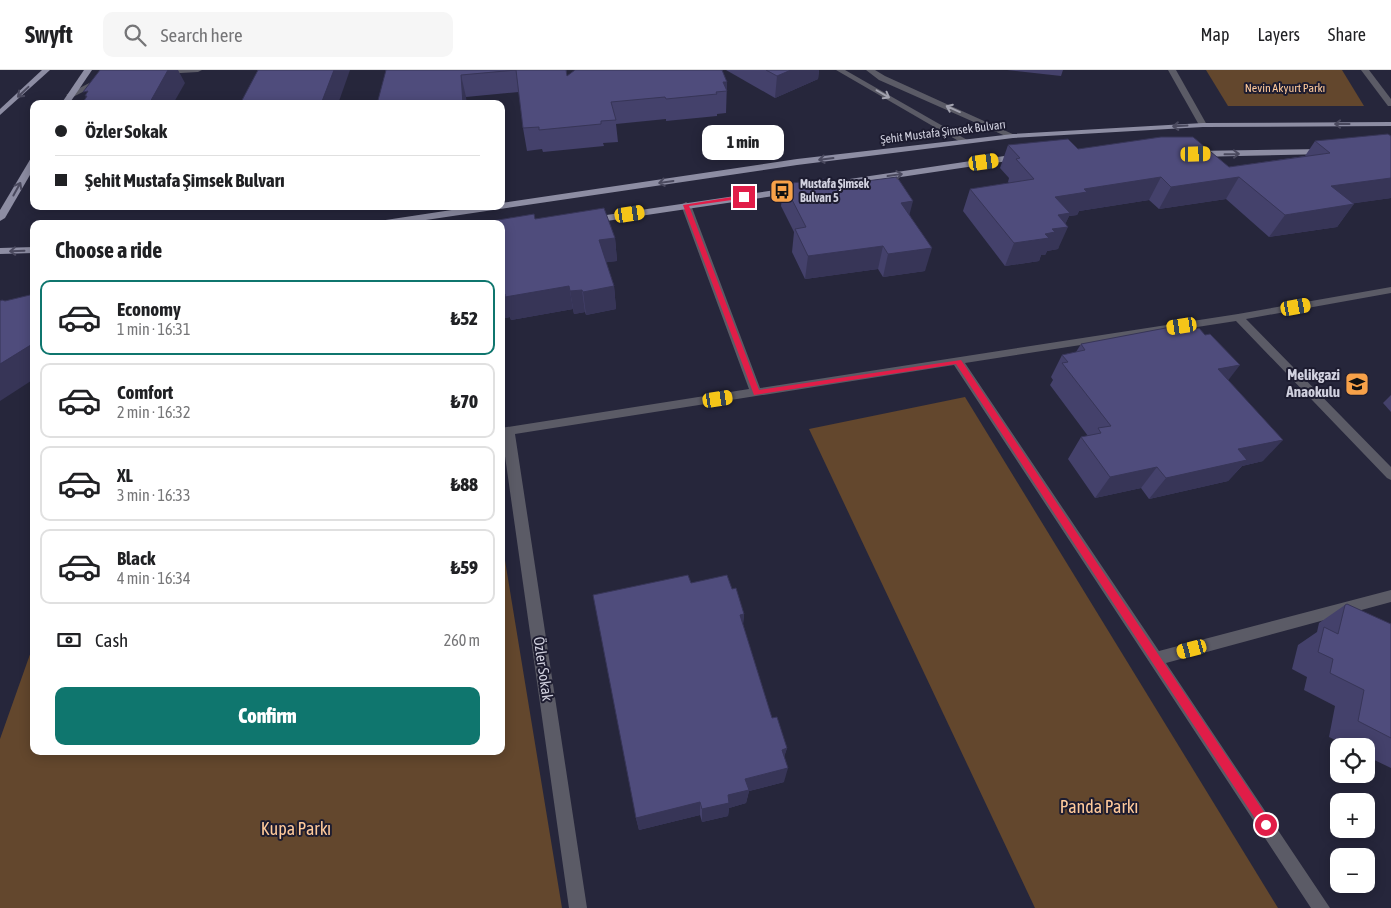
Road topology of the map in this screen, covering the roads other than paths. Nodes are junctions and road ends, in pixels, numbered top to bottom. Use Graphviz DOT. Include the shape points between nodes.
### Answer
graph roads {
  1 [pos="46,70"];
  2 [pos="88,70"];
  3 [pos="198,70"];
  4 [pos="840,70"];
  5 [pos="870,70"];
  6 [pos="1172,70"];
  7 [pos="1365,70"];
  8 [pos="155,72"];
  9 [pos="109,77"];
  10 [pos="70,95"];
  11 [pos="67,100"];
  12 [pos="1391,104"];
  13 [pos="0,113"];
  14 [pos="1391,124"];
  15 [pos="1203,125"];
  16 [pos="1013,136"];
  17 [pos="965,141"];
  18 [pos="1332,152"];
  19 [pos="1186,154"];
  20 [pos="1030,157"];
  21 [pos="30,167"];
  22 [pos="505,205"];
  23 [pos="686,205"];
  24 [pos="473,210"];
  25 [pos="0,218"];
  26 [pos="406,220"];
  27 [pos="579,222"];
  28 [pos="30,250"];
  29 [pos="0,251"];
  30 [pos="1391,290"];
  31 [pos="1238,317"];
  32 [pos="958,362"];
  33 [pos="756,393"];
  34 [pos="505,431"];
  35 [pos="1391,474"];
  36 [pos="1391,596"];
  37 [pos="1156,659"];
  38 [pos="578,908"];
  39 [pos="1321,908"];
  1 -- 13 [label="main road, one-way"];
  2 -- 10 [label="main road"];
  3 -- 8 [label="street"];
  4 -- 17 [label="street, one-way"];
  16 -- 5 [label="street, one-way"];
  6 -- 15 [label="street"];
  7 -- 12 [label="street"];
  9 -- 10 [label="street"];
  10 -- 11 [label="main road"];
  14 -- 15 [label="main road, Şehit Mustafa Şimsek Bulvarı, one-way"];
  15 -- 16 [label="main road, Şehit Mustafa Şimsek Bulvarı, one-way"];
  16 -- 17 [label="main road, Şehit Mustafa Şimsek Bulvarı"];
  17 -- 22 [label="main road, Şehit Mustafa Şimsek Bulvarı, one-way"];
  19 -- 18 [label="main road, one-way"];
  23 -- 20 [label="main road, one-way"];
  25 -- 21 [label="main road, one-way"];
  23 -- 27 [label="main road"];
  23 -- 33 [label="street"];
  24 -- 26 [label="main road, Şehit Mustafa Şimsek Bulvarı"];
  28 -- 29 [label="main road, one-way"];
  30 -- 31 [label="street"];
  31 -- 32 [label="street"];
  31 -- 35 [label="street"];
  32 -- 33 [label="street"];
  32 -- 37 [label="street"];
  33 -- 34 [label="street"];
  34 -- 38 [label="street, Özler Sokak"];
  36 -- 37 [label="street"];
  37 -- 39 [label="street"];
}
